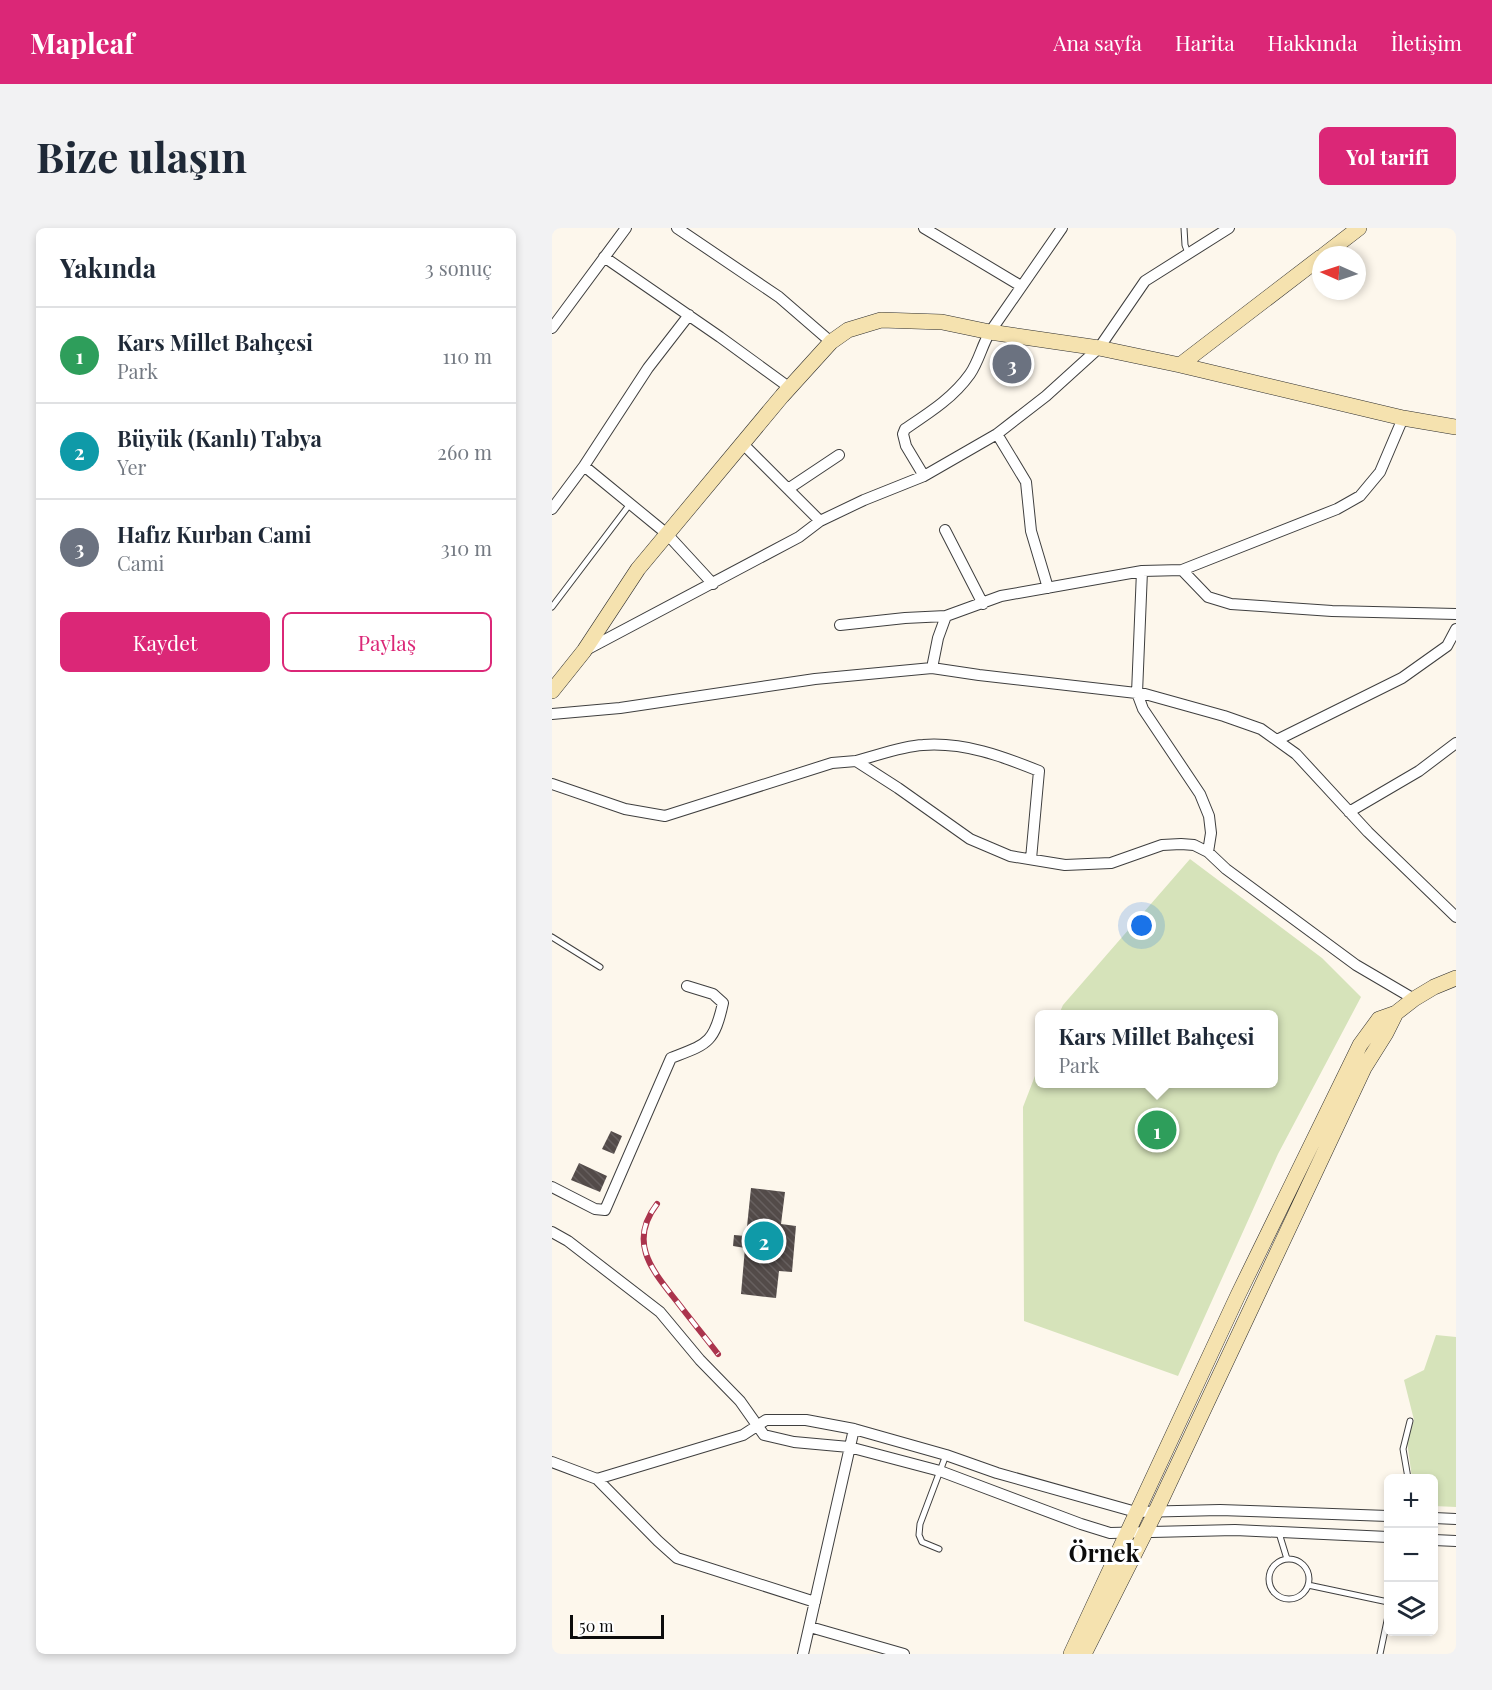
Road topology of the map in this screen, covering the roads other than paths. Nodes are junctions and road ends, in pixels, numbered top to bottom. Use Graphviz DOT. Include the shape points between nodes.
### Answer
graph roads {
  1 [pos="626,228"];
  2 [pos="677,228"];
  3 [pos="1062,228"];
  4 [pos="1184,228"];
  5 [pos="1229,228"];
  6 [pos="1359,228"];
  7 [pos="931,230"];
  8 [pos="1335,246"];
  9 [pos="1188,253"];
  10 [pos="604,257"];
  11 [pos="1312,264"];
  12 [pos="1021,286"];
  13 [pos="689,315"];
  14 [pos="552,328"];
  15 [pos="990,332"];
  16 [pos="831,342"];
  17 [pos="1099,348"];
  18 [pos="1180,364"];
  19 [pos="790,388"];
  20 [pos="1403,418"];
  21 [pos="1456,427"];
  22 [pos="997,434"];
  23 [pos="743,444"];
  24 [pos="838,455"];
  25 [pos="584,466"];
  26 [pos="924,476"];
  27 [pos="788,489"];
  28 [pos="630,504"];
  29 [pos="552,509"];
  30 [pos="820,521"];
  31 [pos="945,530"];
  32 [pos="667,534"];
  33 [pos="1182,570"];
  34 [pos="1142,571"];
  35 [pos="713,584"];
  36 [pos="1048,588"];
  37 [pos="983,604"];
  38 [pos="552,608"];
  39 [pos="1456,614"];
  40 [pos="946,616"];
  41 [pos="840,625"];
  42 [pos="1456,629"];
  43 [pos="584,651"];
  44 [pos="932,668"];
  45 [pos="552,691"];
  46 [pos="1137,693"];
  47 [pos="552,714"];
  48 [pos="1276,740"];
  49 [pos="1456,743"];
  50 [pos="856,761"];
  51 [pos="552,784"];
  52 [pos="1349,812"];
  53 [pos="1208,852"];
  54 [pos="1031,859"];
  55 [pos="1456,917"];
  56 [pos="552,937"];
  57 [pos="600,967"];
  58 [pos="1456,978"];
  59 [pos="687,986"];
  60 [pos="1414,999"];
  61 [pos="1396,1013"];
  62 [pos="552,1188"];
  63 [pos="552,1232"];
  64 [pos="1410,1421"];
  65 [pos="756,1425"];
  66 [pos="854,1429"];
  67 [pos="849,1447"];
  68 [pos="946,1455"];
  69 [pos="552,1462"];
  70 [pos="940,1472"];
  71 [pos="1407,1474"];
  72 [pos="597,1479"];
  73 [pos="1156,1511"];
  74 [pos="1136,1512"];
  75 [pos="1384,1516"];
  76 [pos="1438,1518"];
  77 [pos="1456,1519"];
  78 [pos="1278,1531"];
  79 [pos="1127,1533"];
  80 [pos="1145,1533"];
  81 [pos="1384,1537"];
  82 [pos="1438,1540"];
  83 [pos="1456,1541"];
  84 [pos="939,1549"];
  85 [pos="1287,1559"];
  86 [pos="1308,1585"];
  87 [pos="1384,1601"];
  88 [pos="815,1602"];
  89 [pos="810,1627"];
  90 [pos="1384,1636"];
  91 [pos="803,1654"];
  92 [pos="904,1654"];
  93 [pos="1071,1654"];
  94 [pos="1084,1654"];
  95 [pos="1380,1654"];
  1 -- 10 [label="street"];
  2 -- 16 [label="street" via="779,297"];
  3 -- 12 [label="street"];
  4 -- 9 [label="lane"];
  5 -- 9 [label="street"];
  6 -- 8 [label="street"];
  7 -- 12 [label="street"];
  9 -- 17 [label="street" via="1145,281"];
  10 -- 13 [label="street"];
  10 -- 14 [label="street"];
  11 -- 18 [label="street"];
  12 -- 15 [label="street"];
  13 -- 19 [label="street"];
  13 -- 25 [label="street" via="648,368"];
  15 -- 16 [label="street" via="942,322 881,320 848,330"];
  15 -- 17 [label="street"];
  15 -- 26 [label="street" via="970,374 957,389 905,429 906,446"];
  16 -- 19 [label="street"];
  17 -- 18 [label="street"];
  17 -- 22 [label="street"];
  18 -- 20 [label="street"];
  19 -- 23 [label="street"];
  20 -- 21 [label="street"];
  20 -- 33 [label="street" via="1380,472 1360,496 1337,509"];
  22 -- 26 [label="street"];
  22 -- 36 [label="street" via="1026,482 1030,531"];
  23 -- 27 [label="street"];
  23 -- 32 [label="street"];
  24 -- 27 [label="street"];
  25 -- 28 [label="street"];
  25 -- 29 [label="street"];
  26 -- 30 [label="street"];
  27 -- 30 [label="street"];
  28 -- 32 [label="street"];
  28 -- 38 [label="lane"];
  30 -- 35 [label="street" via="799,537"];
  31 -- 37 [label="street"];
  32 -- 35 [label="street"];
  32 -- 43 [label="street" via="638,569"];
  33 -- 34 [label="street"];
  33 -- 39 [label="street" via="1208,597 1231,604"];
  34 -- 36 [label="street"];
  34 -- 46 [label="street"];
  35 -- 43 [label="street"];
  36 -- 37 [label="street" via="1001,596"];
  37 -- 40 [label="street"];
  40 -- 41 [label="street"];
  40 -- 44 [label="street"];
  42 -- 48 [label="street" via="1447,646 1402,678"];
  43 -- 45 [label="street"];
  44 -- 46 [label="street"];
  44 -- 47 [label="street" via="815,679 620,708"];
  46 -- 48 [label="street" via="1224,716 1261,729"];
  46 -- 53 [label="street" via="1143,709 1200,794 1209,816"];
  48 -- 52 [label="street" via="1296,754"];
  49 -- 52 [label="street" via="1419,771"];
  50 -- 51 [label="street" via="832,763 666,816 625,809"];
  50 -- 54 [label="street" via="970,839"];
  50 -- 54 [label="street" via="922,744 959,746 999,755 1039,771"];
  52 -- 55 [label="street"];
  53 -- 54 [label="street" via="1181,844 1162,846 1112,863 1065,865"];
  53 -- 60 [label="street" via="1356,965"];
  56 -- 57 [label="lane"];
  58 -- 60 [label="street"];
  59 -- 62 [label="street" via="713,994 723,1003 718,1025 704,1045 671,1058 605,1210"];
  60 -- 61 [label="street"];
  61 -- 73 [label="street" via="1335,1128"];
  61 -- 74 [label="street" via="1379,1019 1351,1063"];
  63 -- 65 [label="street" via="660,1312 740,1401"];
  64 -- 71 [label="lane" via="1403,1449"];
  65 -- 66 [label="street" via="766,1420 806,1420"];
  65 -- 67 [label="street" via="764,1435"];
  65 -- 72 [label="street" via="743,1435"];
  66 -- 67 [label="street"];
  66 -- 68 [label="street"];
  67 -- 70 [label="street"];
  67 -- 88 [label="street"];
  68 -- 70 [label="lane"];
  68 -- 74 [label="street"];
  69 -- 72 [label="street"];
  70 -- 79 [label="street" via="1081,1524 1110,1533"];
  70 -- 84 [label="lane" via="919,1535 922,1542"];
  72 -- 88 [label="street" via="677,1558"];
  73 -- 74 [label="street"];
  73 -- 75 [label="street"];
  73 -- 80 [label="street"];
  74 -- 79 [label="street"];
  76 -- 77 [label="street"];
  78 -- 80 [label="street"];
  78 -- 81 [label="street"];
  78 -- 85 [label="lane"];
  79 -- 80 [label="street"];
  79 -- 93 [label="street"];
  80 -- 94 [label="street"];
  82 -- 83 [label="street"];
  85 -- 86 [label="lane" via="1304,1566"];
  85 -- 86 [label="lane" via="1271,1570 1269,1582 1274,1593 1284,1599 1295,1598"];
  86 -- 87 [label="lane"];
  88 -- 89 [label="street"];
  89 -- 91 [label="street"];
  89 -- 92 [label="street"];
  90 -- 95 [label="lane"];
}
